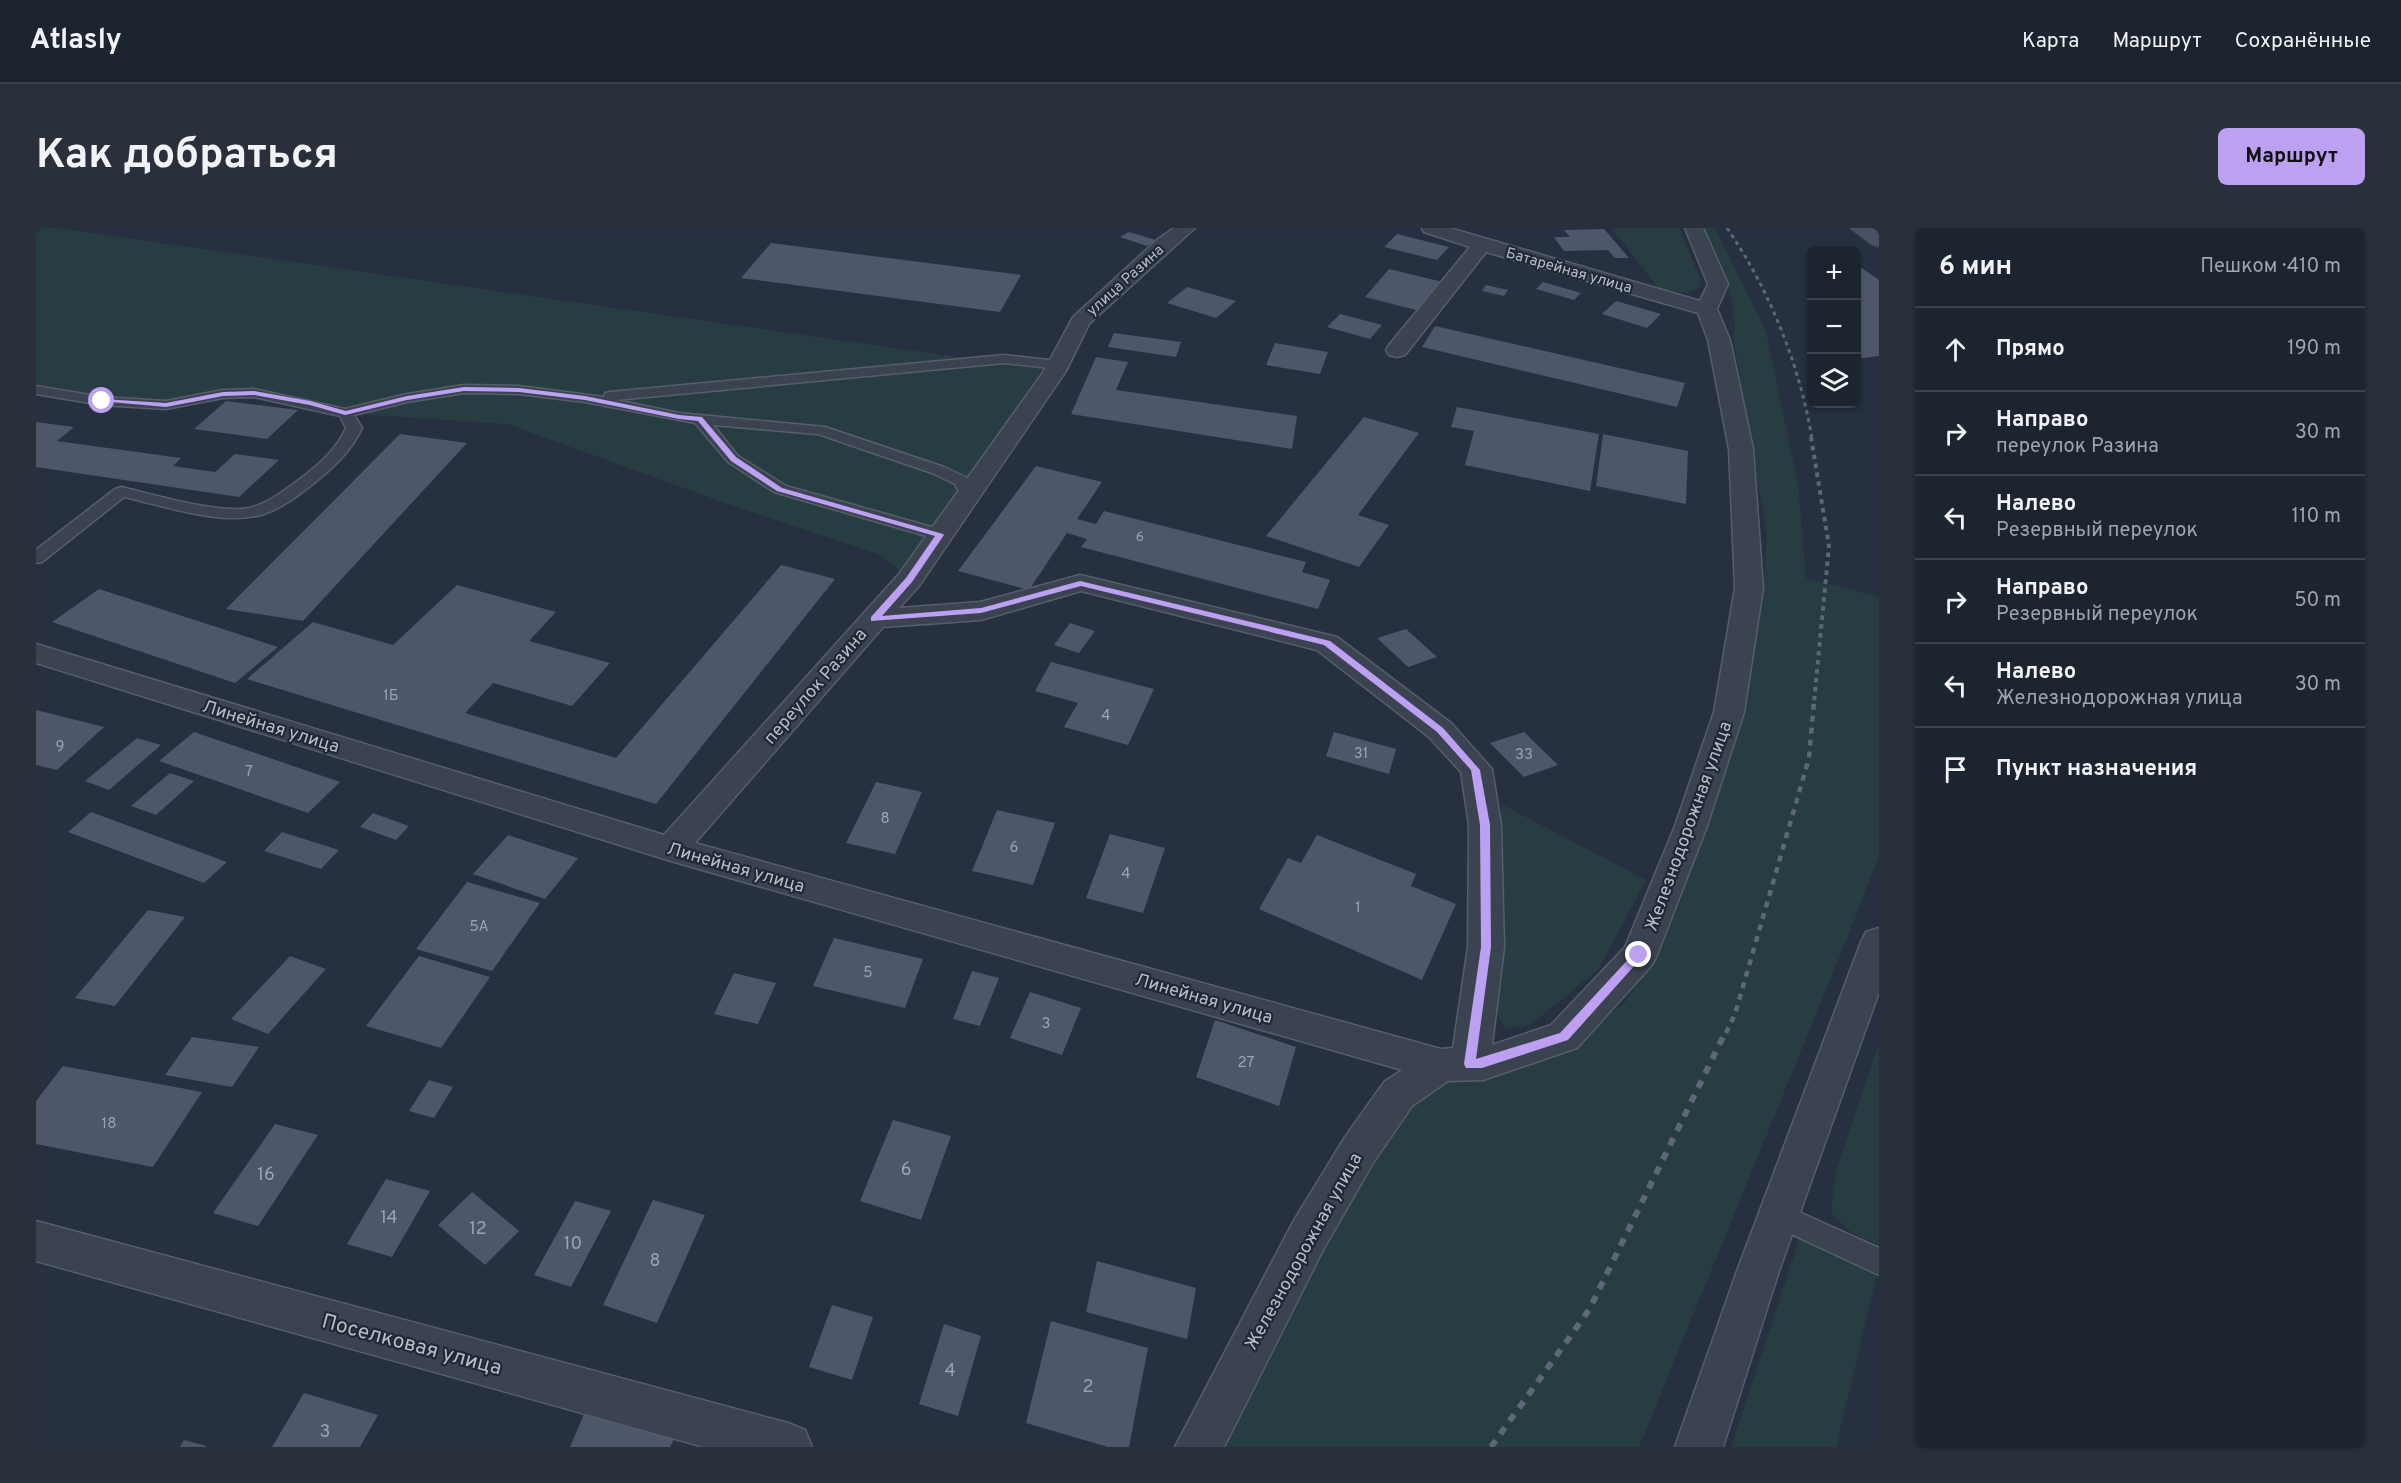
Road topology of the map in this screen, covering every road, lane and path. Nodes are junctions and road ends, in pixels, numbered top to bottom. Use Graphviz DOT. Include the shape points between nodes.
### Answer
graph roads {
  1 [pos="1186,228"];
  2 [pos="1431,228"];
  3 [pos="1694,228"];
  4 [pos="1860,228"];
  5 [pos="1879,240"];
  6 [pos="1482,244"];
  7 [pos="1707,309"];
  8 [pos="1397,350"];
  9 [pos="1057,368"];
  10 [pos="36,390"];
  11 [pos="585,398"];
  12 [pos="345,413"];
  13 [pos="700,419"];
  14 [pos="968,495"];
  15 [pos="940,535"];
  16 [pos="36,558"];
  17 [pos="874,619"];
  18 [pos="36,653"];
  19 [pos="671,849"];
  20 [pos="1879,942"];
  21 [pos="1455,1064"];
  22 [pos="1779,1215"];
  23 [pos="36,1241"];
  24 [pos="1879,1262"];
  25 [pos="788,1447"];
  26 [pos="1199,1447"];
  27 [pos="1698,1447"];
  1 -- 9 [label="street, улица Разина" via="1080,321"];
  2 -- 6 [label="street, Батарейная улица"];
  3 -- 7 [label="street" via="1718,284"];
  4 -- 5 [label="main road"];
  6 -- 7 [label="street, Батарейная улица"];
  6 -- 8 [label="street"];
  7 -- 21 [label="street, Железнодорожная улица" via="1719,340 1741,449 1749,588 1729,712 1691,826 1639,955 1564,1037 1482,1064"];
  9 -- 11 [label="lane" via="1004,359"];
  9 -- 14 [label="street, переулок Разина"];
  10 -- 12 [label="lane" via="102,401 166,405 223,394 254,393"];
  11 -- 12 [label="lane" via="519,390 464,389"];
  11 -- 13 [label="lane"];
  12 -- 16 [label="lane" via="354,428 344,447 286,497 251,513 227,513 121,492"];
  13 -- 14 [label="lane" via="820,430 938,470 961,482"];
  13 -- 15 [label="lane" via="733,459 780,489"];
  14 -- 15 [label="street, переулок Разина"];
  15 -- 17 [label="street, переулок Разина" via="909,580"];
  17 -- 19 [label="street, переулок Разина"];
  17 -- 21 [label="street" via="981,611 1080,583 1327,643 1440,730 1476,770 1485,825 1486,947"];
  18 -- 19 [label="street, Линейная улица"];
  19 -- 21 [label="street, Линейная улица"];
  20 -- 22 [label="street"];
  21 -- 26 [label="street, Железнодорожная улица" via="1398,1094 1359,1150 1308,1236"];
  22 -- 24 [label="lane"];
  22 -- 27 [label="street"];
  23 -- 25 [label="street, Поселковая улица"];
}
